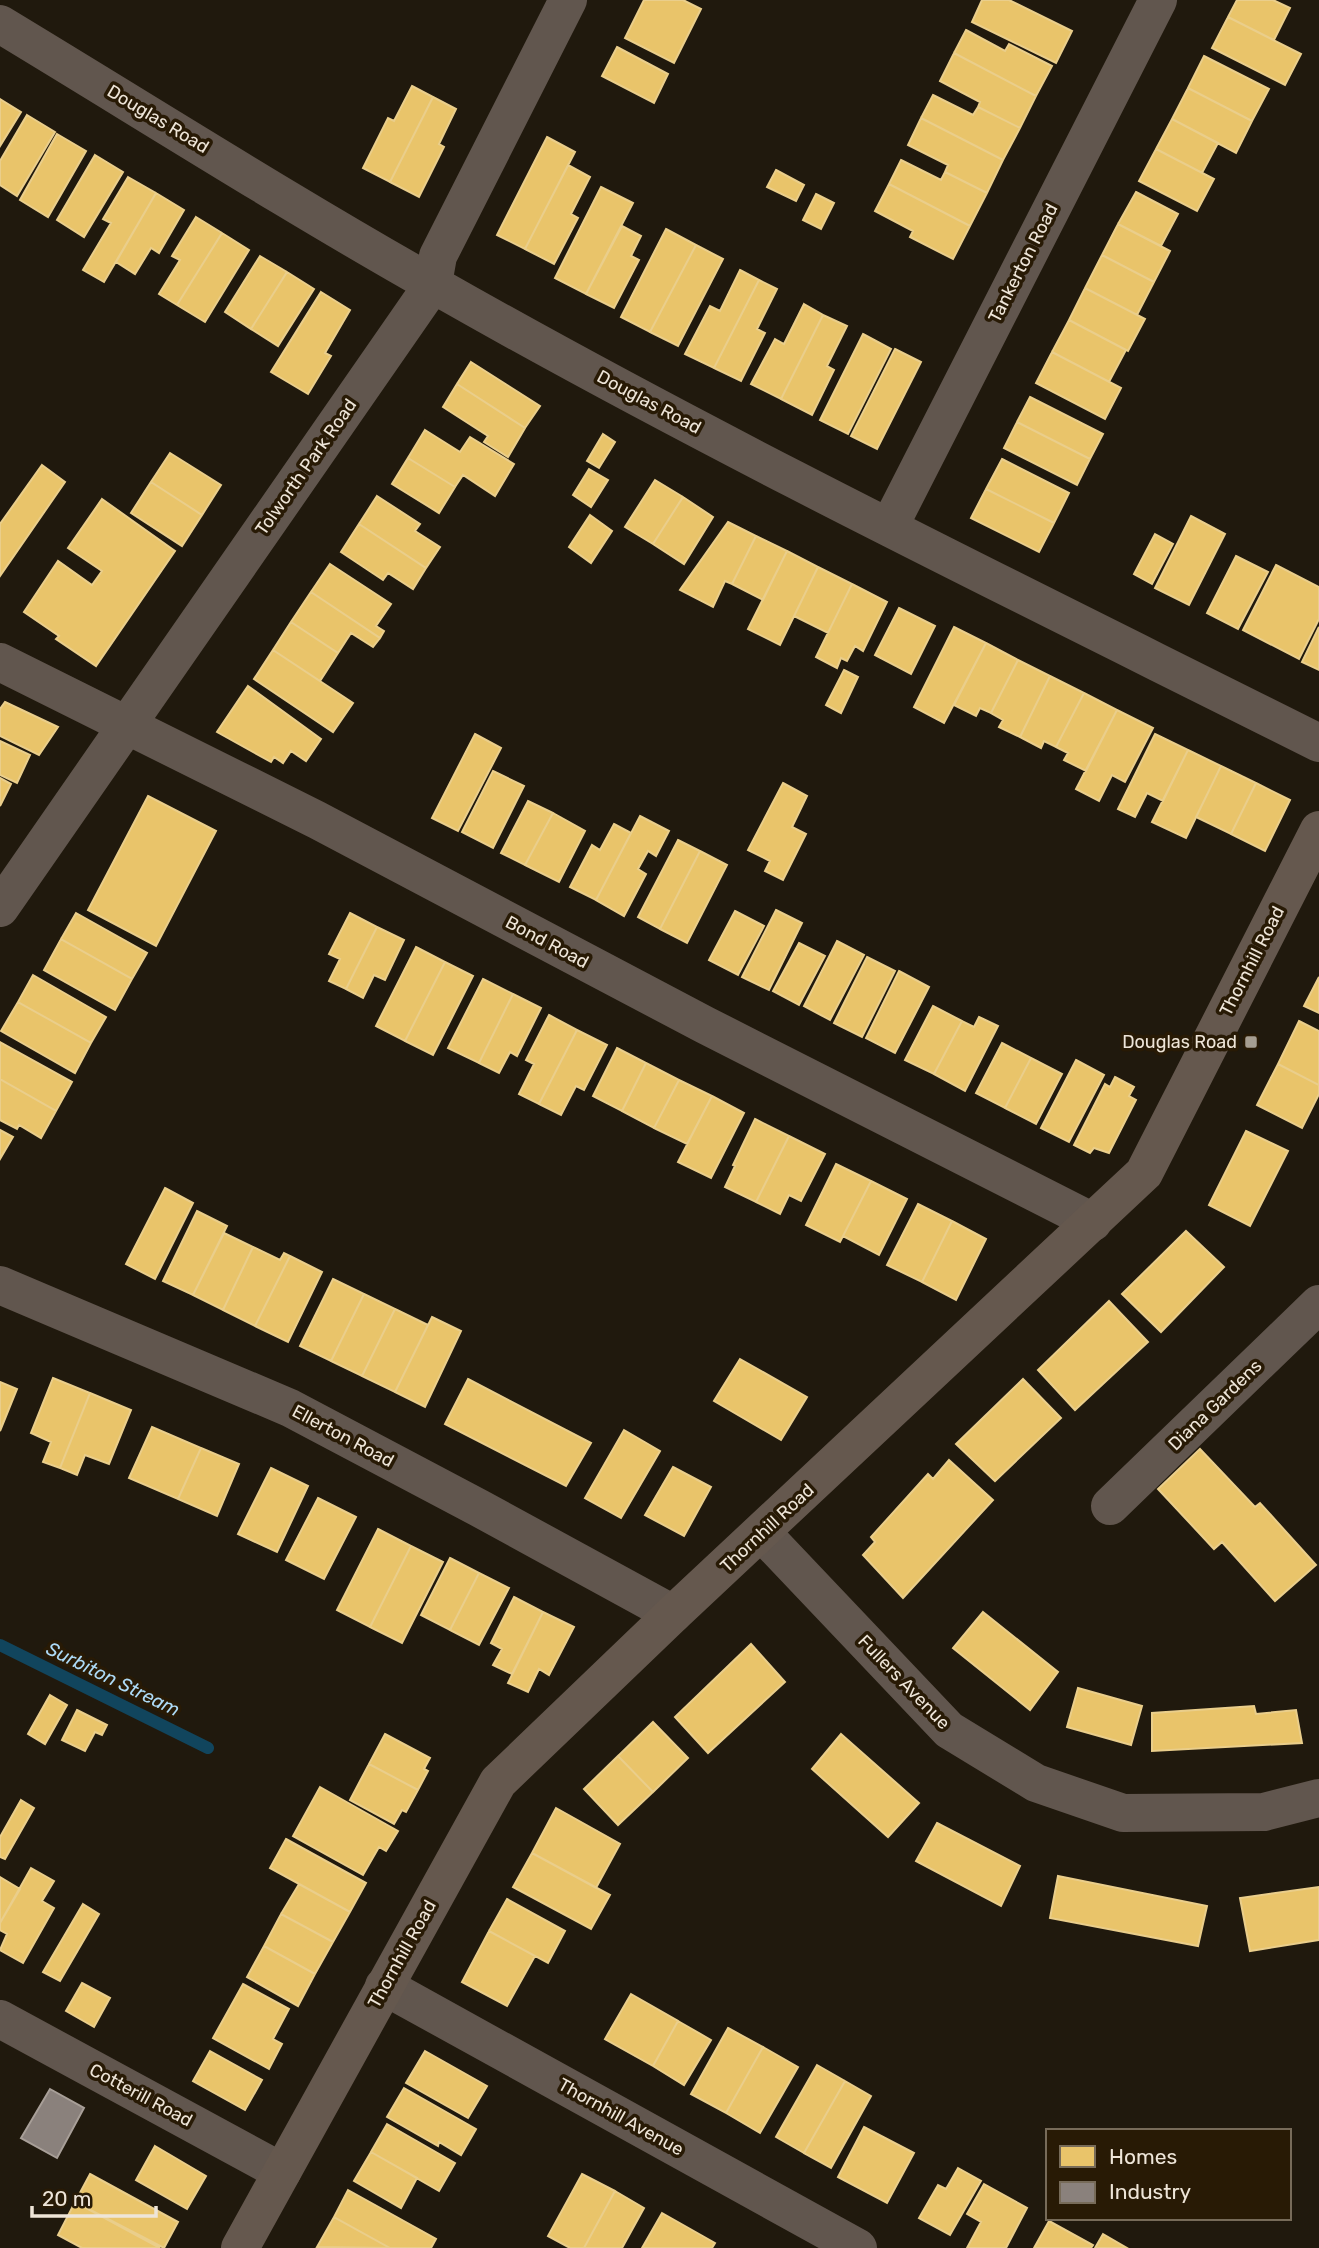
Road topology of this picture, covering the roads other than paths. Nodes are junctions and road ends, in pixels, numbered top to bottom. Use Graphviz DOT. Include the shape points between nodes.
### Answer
graph roads {
  1 [pos="568,0"];
  2 [pos="1158,0"];
  3 [pos="0,24"];
  4 [pos="433,285"];
  5 [pos="889,527"];
  6 [pos="0,662"];
  7 [pos="128,724"];
  8 [pos="1319,743"];
  9 [pos="1319,830"];
  10 [pos="0,908"];
  11 [pos="1093,1222"];
  12 [pos="0,1285"];
  13 [pos="1319,1304"];
  14 [pos="1110,1506"];
  15 [pos="762,1533"];
  16 [pos="673,1614"];
  17 [pos="1319,1798"];
  18 [pos="384,1986"];
  19 [pos="0,2019"];
  20 [pos="282,2172"];
  21 [pos="240,2248"];
  22 [pos="856,2248"];
  1 -- 4 [label="street, Tolworth Park Road" via="438,256"];
  2 -- 5 [label="street, Tankerton Road"];
  3 -- 4 [label="street, Douglas Road"];
  4 -- 5 [label="street, Douglas Road"];
  4 -- 7 [label="street, Tolworth Park Road"];
  5 -- 8 [label="street, Douglas Road"];
  6 -- 7 [label="street, Bond Road"];
  7 -- 10 [label="street, Tolworth Park Road"];
  7 -- 11 [label="street, Bond Road"];
  9 -- 11 [label="street, Thornhill Road" via="1144,1173"];
  11 -- 15 [label="street, Thornhill Road"];
  12 -- 16 [label="street, Ellerton Road" via="290,1408"];
  13 -- 14 [label="street, Diana Gardens"];
  15 -- 16 [label="street, Thornhill Road"];
  15 -- 17 [label="street, Fullers Avenue" via="949,1730 1036,1783 1123,1813 1264,1812"];
  16 -- 18 [label="street, Thornhill Road" via="498,1782"];
  18 -- 20 [label="street, Thornhill Road"];
  18 -- 22 [label="street, Thornhill Avenue"];
  19 -- 20 [label="street, Cotterill Road"];
  20 -- 21 [label="street, Thornhill Road"];
}
